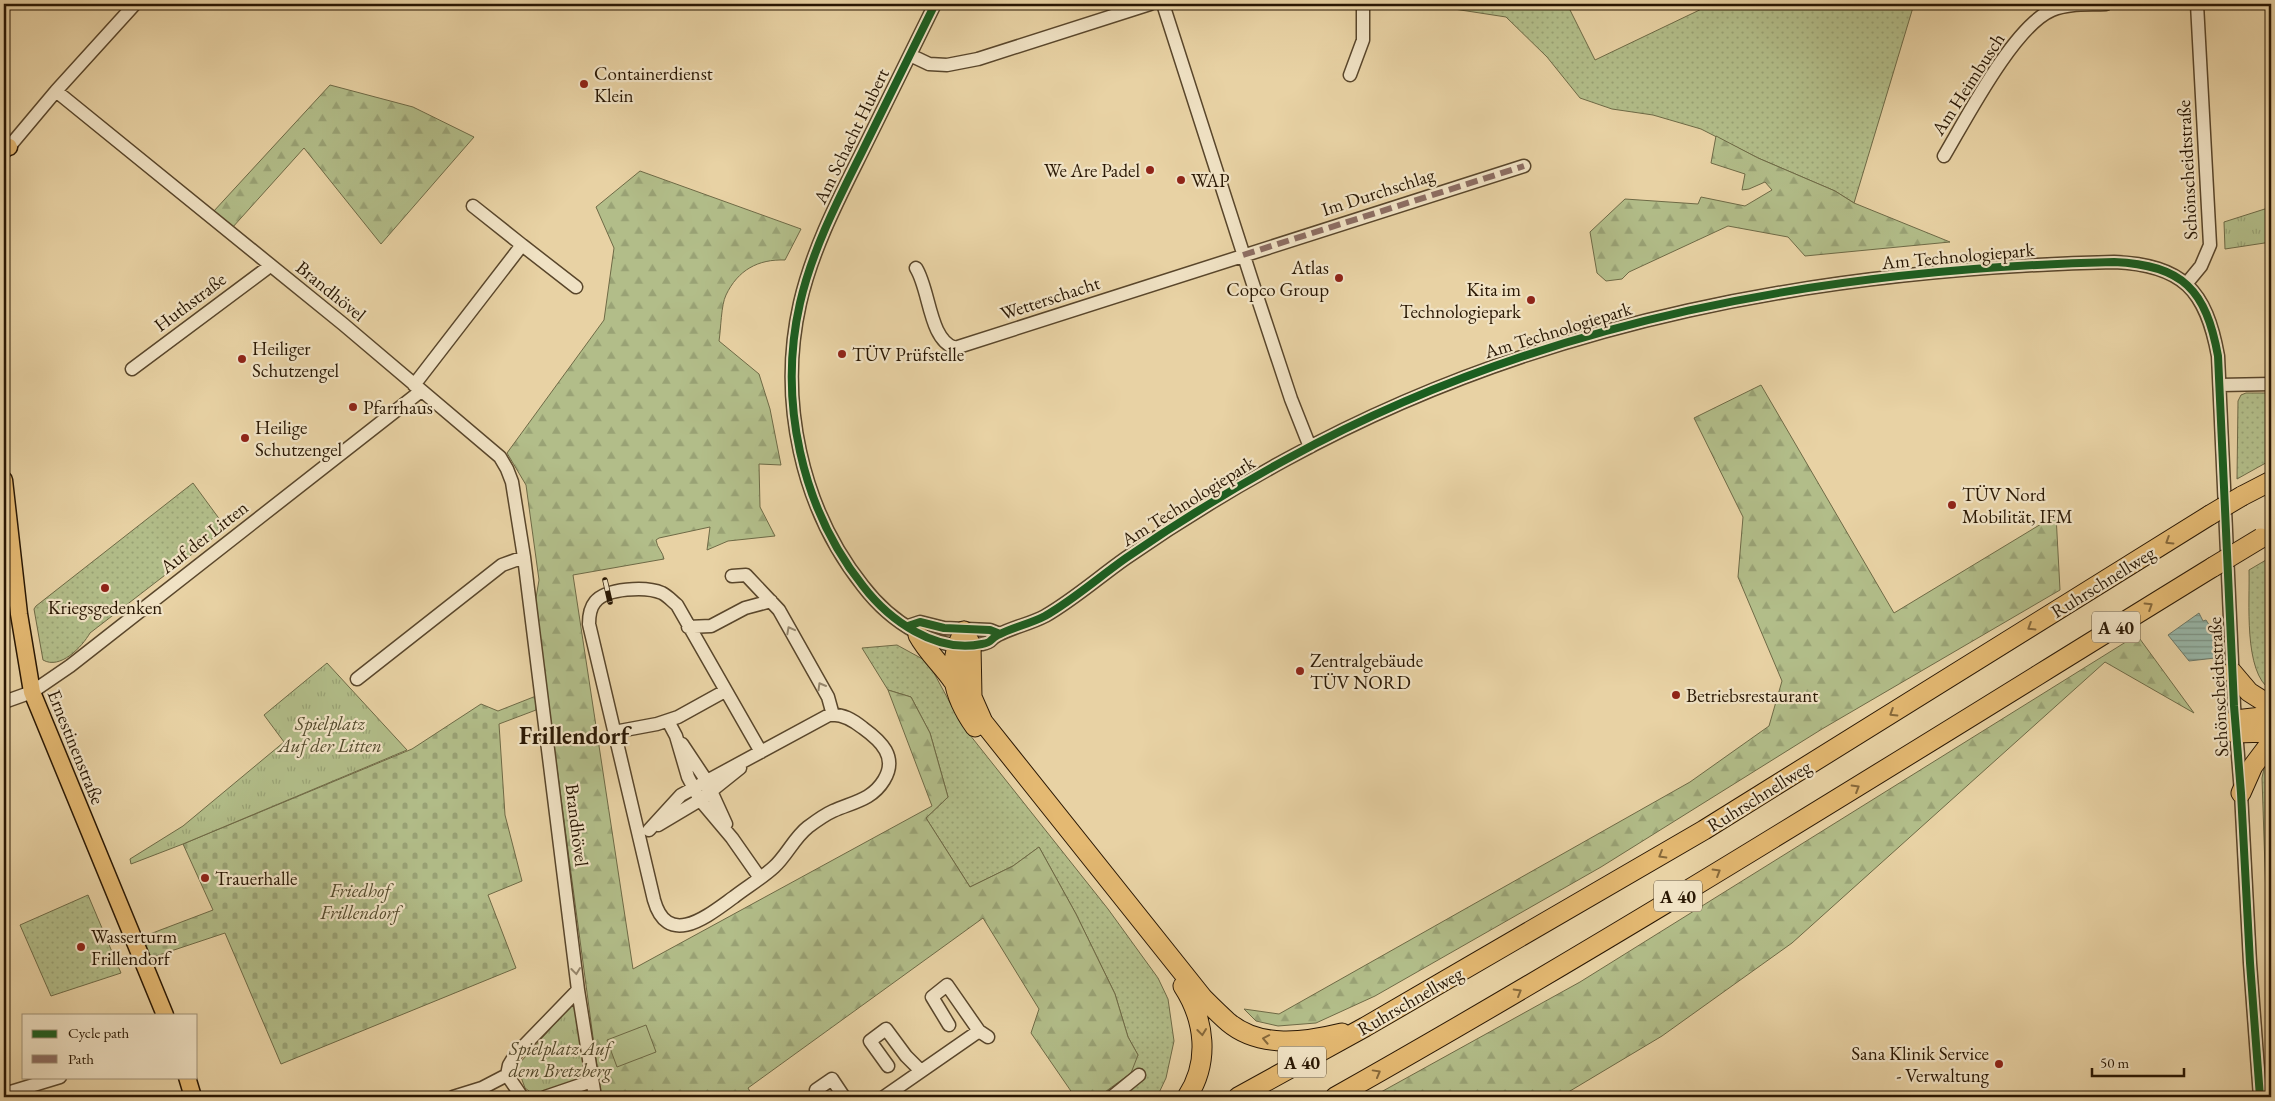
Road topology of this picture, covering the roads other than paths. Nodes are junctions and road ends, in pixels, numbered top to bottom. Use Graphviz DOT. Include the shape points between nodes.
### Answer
graph roads {
  1 [pos="135,4"];
  2 [pos="935,4"];
  3 [pos="1150,4"];
  4 [pos="1163,4"];
  5 [pos="1363,4"];
  6 [pos="2106,4"];
  7 [pos="2197,4"];
  8 [pos="910,55"];
  9 [pos="1350,75"];
  10 [pos="56,91"];
  11 [pos="5,149"];
  12 [pos="1944,156"];
  13 [pos="1524,166"];
  14 [pos="473,206"];
  15 [pos="522,245"];
  16 [pos="1243,255"];
  17 [pos="270,266"];
  18 [pos="916,268"];
  19 [pos="2187,283"];
  20 [pos="576,286"];
  21 [pos="804,286"];
  22 [pos="132,368"];
  23 [pos="2271,384"];
  24 [pos="2220,385"];
  25 [pos="417,388"];
  26 [pos="1310,447"];
  27 [pos="4,480"];
  28 [pos="2271,481"];
  29 [pos="2268,536"];
  30 [pos="524,557"];
  31 [pos="732,576"];
  32 [pos="752,583"];
  33 [pos="771,602"];
  34 [pos="745,608"];
  35 [pos="688,627"];
  36 [pos="913,631"];
  37 [pos="964,640"];
  38 [pos="2232,672"];
  39 [pos="357,679"];
  40 [pos="953,681"];
  41 [pos="724,691"];
  42 [pos="32,692"];
  43 [pos="4,702"];
  44 [pos="2271,706"];
  45 [pos="833,714"];
  46 [pos="2271,716"];
  47 [pos="668,721"];
  48 [pos="2235,726"];
  49 [pos="614,732"];
  50 [pos="2271,732"];
  51 [pos="676,736"];
  52 [pos="2271,742"];
  53 [pos="761,752"];
  54 [pos="709,786"];
  55 [pos="694,788"];
  56 [pos="2241,793"];
  57 [pos="700,800"];
  58 [pos="644,833"];
  59 [pos="732,838"];
  60 [pos="760,878"];
  61 [pos="578,990"];
  62 [pos="165,1014"];
  63 [pos="949,1025"];
  64 [pos="1365,1027"];
  65 [pos="888,1066"];
  66 [pos="921,1071"];
  67 [pos="507,1075"];
  68 [pos="1139,1075"];
  69 [pos="57,1078"];
  70 [pos="187,1078"];
  71 [pos="592,1081"];
  72 [pos="4,1094"];
  73 [pos="193,1097"];
  74 [pos="453,1097"];
  75 [pos="522,1097"];
  76 [pos="545,1097"];
  77 [pos="594,1097"];
  78 [pos="820,1097"];
  79 [pos="844,1097"];
  80 [pos="884,1097"];
  81 [pos="1112,1097"];
  82 [pos="1187,1097"];
  83 [pos="1238,1097"];
  84 [pos="1335,1097"];
  85 [pos="2260,1097"];
  1 -- 10 [label="street"];
  2 -- 8 [label="street, Am Schacht Hubert"];
  3 -- 8 [label="street, Am Schacht Hubert" via="947,65 929,64"];
  4 -- 16 [label="street"];
  5 -- 9 [label="street" via="1363,40"];
  6 -- 12 [label="street, Am Heimbusch" via="2065,6 2038,19 1993,73"];
  7 -- 19 [label="street, Schönscheidtstraße" via="2210,245 2201,266"];
  8 -- 21 [label="street, Am Schacht Hubert" via="823,231"];
  10 -- 11 [label="street"];
  10 -- 17 [label="street, Brandhövel"];
  13 -- 16 [label="street, Im Durchschlag"];
  14 -- 15 [label="street"];
  15 -- 20 [label="street"];
  15 -- 25 [label="street, Auf der Litten"];
  16 -- 18 [label="street, Wetterschacht" via="955,348 948,346 939,336"];
  16 -- 26 [label="street"];
  17 -- 22 [label="street, Huthstraße"];
  17 -- 25 [label="street, Brandhövel"];
  19 -- 24 [label="street, Schönscheidtstraße" via="2200,300 2214,331"];
  19 -- 26 [label="street, Am Technologiepark" via="2169,272 2144,265 2105,262 1940,272 1750,297 1633,323 1524,354 1440,387"];
  21 -- 36 [label="street, Am Technologiepark" via="796,323 792,382 797,437 814,502 855,577 886,612"];
  23 -- 24 [label="street"];
  24 -- 38 [label="street, Schönscheidtstraße"];
  25 -- 30 [label="street, Brandhövel" via="500,457 512,482"];
  25 -- 42 [label="street, Auf der Litten" via="70,666"];
  26 -- 37 [label="street, Am Technologiepark" via="1146,545 1047,615 1000,634 990,630"];
  27 -- 42 [label="main road, Ernestinenstraße" via="19,614"];
  28 -- 64 [label="highway, Ruhrschnellweg / A 40, one-way, bridge" via="2210,515 1704,830"];
  84 -- 29 [label="highway, A 40, one-way, bridge" via="1565,965"];
  30 -- 39 [label="street" via="502,565"];
  30 -- 61 [label="street, Brandhövel, one-way"];
  31 -- 32 [label="street" via="746,575"];
  32 -- 33 [label="street"];
  32 -- 34 [label="street"];
  33 -- 34 [label="street"];
  45 -- 33 [label="street, one-way" via="828,697 779,610"];
  34 -- 35 [label="street" via="722,623"];
  35 -- 41 [label="street" via="705,650"];
  35 -- 49 [label="street" via="677,605 656,591 618,591 594,602 590,624"];
  36 -- 37 [label="street, Am Technologiepark"];
  36 -- 40 [label="highway"];
  37 -- 40 [label="highway"];
  64 -- 37 [label="highway, one-way" via="1316,1039 1287,1042 1255,1037 1229,1023 1203,998 983,722 972,697"];
  38 -- 44 [label="highway" via="2249,692"];
  38 -- 48 [label="street, Schönscheidtstraße"];
  40 -- 82 [label="highway, one-way" via="961,705 974,726 1169,964 1193,1001 1203,1045 1195,1085"];
  41 -- 47 [label="street"];
  41 -- 53 [label="street"];
  42 -- 43 [label="street, Auf der Litten"];
  42 -- 62 [label="main road, Ernestinenstraße"];
  45 -- 53 [label="street" via="794,731"];
  45 -- 60 [label="street" via="849,718 880,741 888,754 890,767 887,775 872,794 831,812 807,827 773,868"];
  46 -- 48 [label="highway"];
  47 -- 49 [label="street"];
  47 -- 51 [label="street"];
  48 -- 50 [label="highway"];
  48 -- 56 [label="street, Schönscheidtstraße"];
  49 -- 58 [label="street"];
  51 -- 54 [label="street"];
  51 -- 55 [label="street"];
  52 -- 56 [label="highway" via="2253,766"];
  53 -- 54 [label="street"];
  54 -- 55 [label="street"];
  54 -- 57 [label="street"];
  54 -- 59 [label="street"];
  55 -- 57 [label="street"];
  55 -- 58 [label="street" via="681,795"];
  56 -- 85 [label="street, Schönscheidtstraße"];
  57 -- 58 [label="street"];
  57 -- 59 [label="street"];
  58 -- 60 [label="street" via="656,907 670,923 684,926 700,922"];
  59 -- 60 [label="street"];
  61 -- 67 [label="street" via="515,1055"];
  61 -- 71 [label="street, Brandhövel"];
  63 -- 66 [label="street" via="932,997 947,985 983,1034"];
  64 -- 83 [label="highway, Ruhrschnellweg / A 40"];
  65 -- 66 [label="street" via="870,1041 886,1029"];
  66 -- 80 [label="street"];
  67 -- 74 [label="street" via="482,1088"];
  67 -- 75 [label="street"];
  68 -- 81 [label="street"];
  69 -- 72 [label="street"];
  70 -- 73 [label="main road"];
  71 -- 76 [label="street"];
  71 -- 77 [label="street, Brandhövel"];
  78 -- 79 [label="street" via="816,1090 832,1079"];
}
